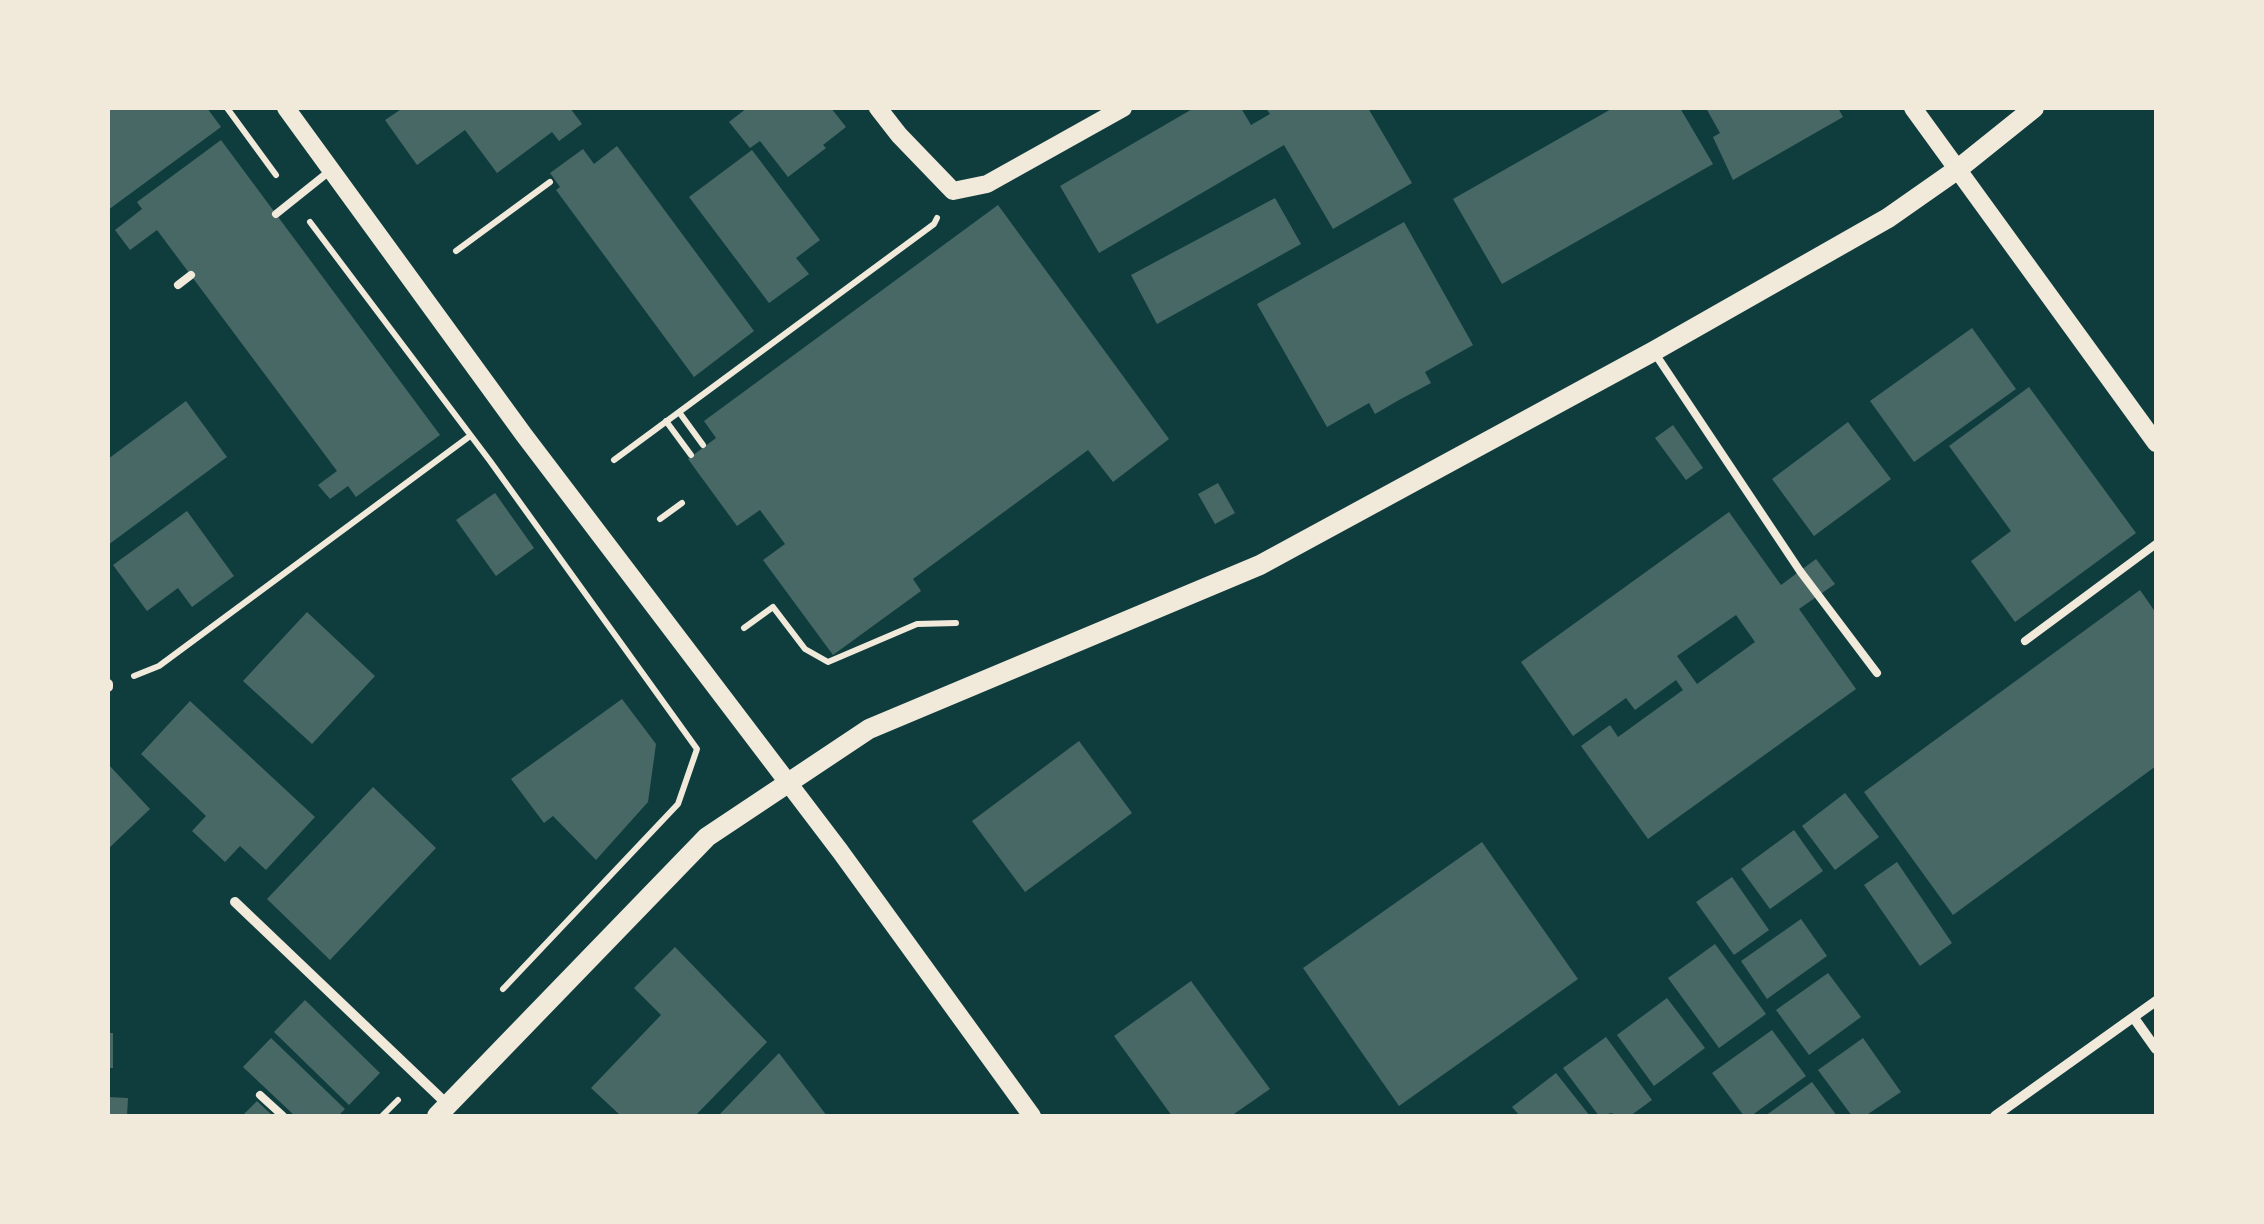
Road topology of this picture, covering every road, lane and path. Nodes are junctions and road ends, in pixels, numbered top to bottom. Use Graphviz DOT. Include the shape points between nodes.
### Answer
graph roads {
  1 [pos="227,108"];
  2 [pos="286,108"];
  3 [pos="878,108"];
  4 [pos="1123,108"];
  5 [pos="1913,108"];
  6 [pos="2034,108"];
  7 [pos="1958,169"];
  8 [pos="331,170"];
  9 [pos="550,182"];
  10 [pos="952,191"];
  11 [pos="294,200"];
  12 [pos="276,214"];
  13 [pos="456,251"];
  14 [pos="191,275"];
  15 [pos="178,284"];
  16 [pos="1654,351"];
  17 [pos="679,412"];
  18 [pos="666,422"];
  19 [pos="470,436"];
  20 [pos="2156,443"];
  21 [pos="704,445"];
  22 [pos="691,455"];
  23 [pos="614,460"];
  24 [pos="682,503"];
  25 [pos="660,519"];
  26 [pos="2156,544"];
  27 [pos="956,623"];
  28 [pos="744,628"];
  29 [pos="2025,641"];
  30 [pos="1876,672"];
  31 [pos="108,686"];
  32 [pos="788,783"];
  33 [pos="235,902"];
  34 [pos="502,991"];
  35 [pos="2156,1001"];
  36 [pos="2134,1018"];
  37 [pos="2156,1049"];
  38 [pos="420,1077"];
  39 [pos="260,1095"];
  40 [pos="442,1111"];
  41 [pos="283,1116"];
  42 [pos="382,1116"];
  43 [pos="1032,1116"];
  44 [pos="1996,1116"];
  1 -- 11 [label="path"];
  2 -- 8 [label="street"];
  3 -- 10 [label="street"];
  4 -- 10 [label="street" via="987,184"];
  5 -- 7 [label="street"];
  6 -- 7 [label="main road"];
  7 -- 16 [label="main road" via="1888,218"];
  7 -- 20 [label="street"];
  8 -- 11 [label="lane"];
  8 -- 32 [label="street"];
  9 -- 13 [label="path"];
  10 -- 17 [label="path" via="934,224"];
  11 -- 12 [label="lane"];
  11 -- 19 [label="path"];
  14 -- 15 [label="lane"];
  16 -- 30 [label="lane" via="1800,571"];
  16 -- 32 [label="main road" via="1260,566 868,729"];
  17 -- 18 [label="path"];
  17 -- 21 [label="path"];
  18 -- 22 [label="path"];
  18 -- 23 [label="path"];
  19 -- 31 [label="path" via="159,666"];
  19 -- 34 [label="path" via="698,749 678,804"];
  24 -- 25 [label="path"];
  26 -- 29 [label="lane"];
  27 -- 28 [label="path" via="917,624 828,662 805,650 773,606"];
  32 -- 40 [label="main road" via="707,837"];
  32 -- 43 [label="street"];
  33 -- 38 [label="street"];
  35 -- 36 [label="street"];
  36 -- 37 [label="street"];
  36 -- 44 [label="street"];
  38 -- 40 [label="street"];
  38 -- 42 [label="path"];
  39 -- 41 [label="lane"];
}
